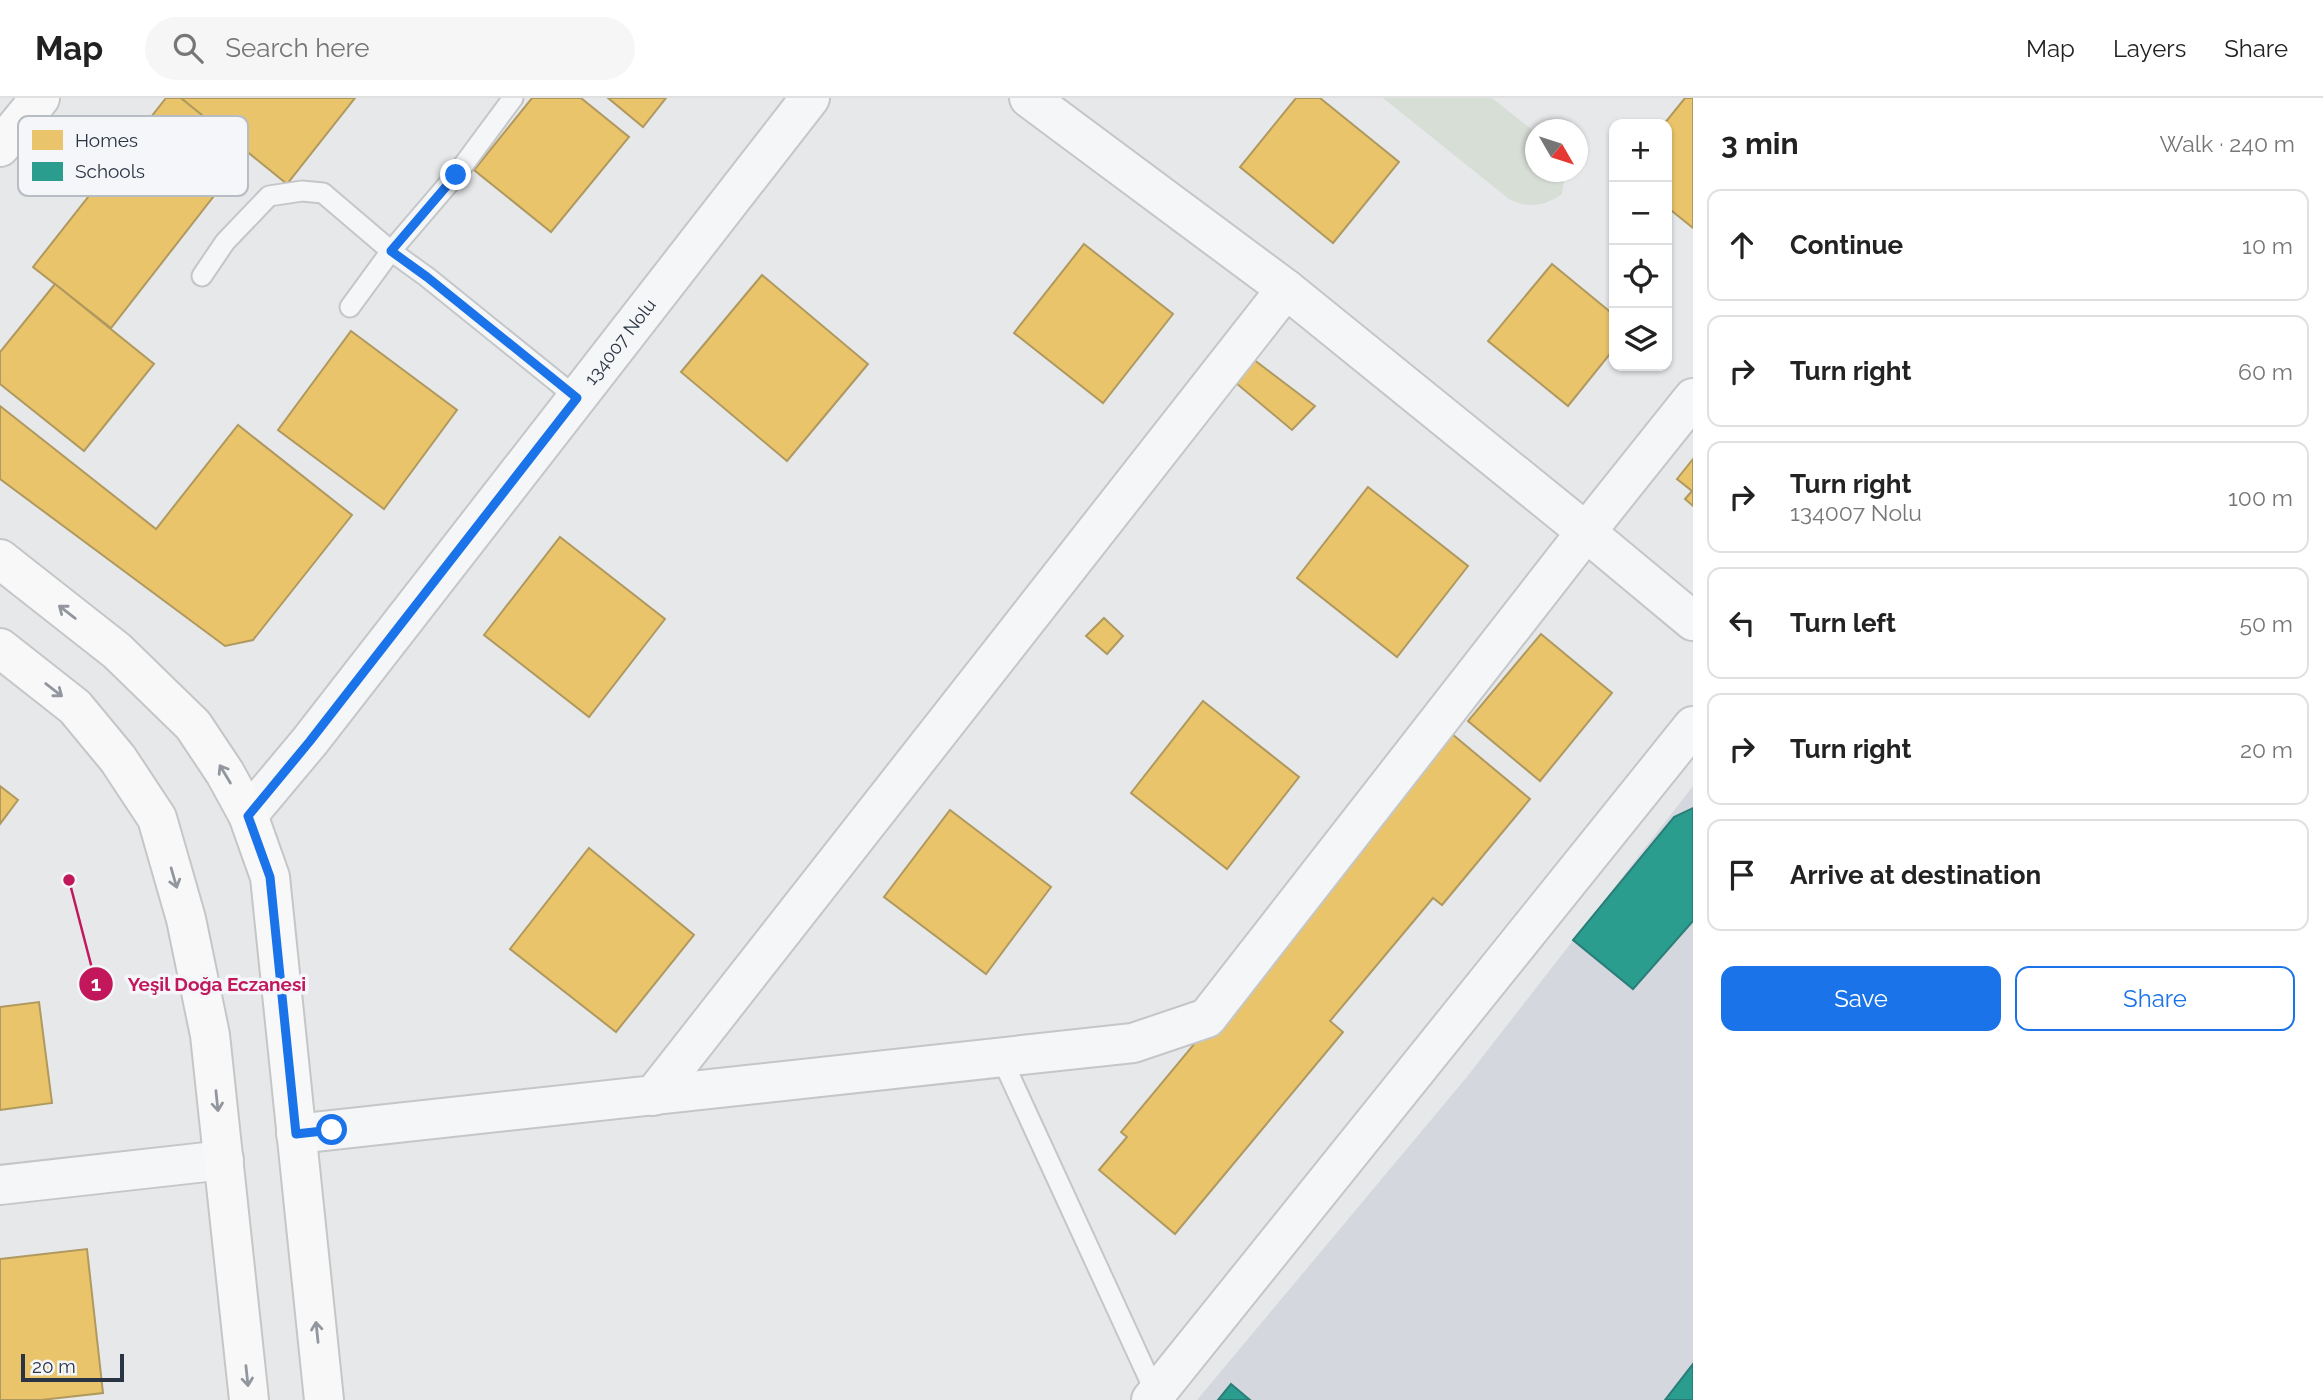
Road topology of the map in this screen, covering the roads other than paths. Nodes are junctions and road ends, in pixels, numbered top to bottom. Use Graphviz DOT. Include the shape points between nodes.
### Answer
graph roads {
  1 [pos="40,98"];
  2 [pos="513,98"];
  3 [pos="810,98"];
  4 [pos="1029,98"];
  5 [pos="25,116"];
  6 [pos="18,125"];
  7 [pos="0,147"];
  8 [pos="391,251"];
  9 [pos="202,276"];
  10 [pos="1286,289"];
  11 [pos="350,307"];
  12 [pos="577,398"];
  13 [pos="1693,398"];
  14 [pos="1586,531"];
  15 [pos="0,559"];
  16 [pos="1693,621"];
  17 [pos="0,648"];
  18 [pos="1693,726"];
  19 [pos="248,816"];
  20 [pos="1002,1058"];
  21 [pos="653,1096"];
  22 [pos="296,1134"];
  23 [pos="224,1160"];
  24 [pos="0,1185"];
  25 [pos="1153,1397"];
  26 [pos="250,1400"];
  27 [pos="324,1400"];
  1 -- 5 [label="main road"];
  2 -- 8 [label="lane"];
  3 -- 12 [label="street, 134007 Nolu"];
  4 -- 10 [label="street"];
  6 -- 7 [label="main road"];
  8 -- 9 [label="lane" via="323,193 302,191 269,196 225,242"];
  8 -- 11 [label="lane"];
  8 -- 12 [label="lane"];
  10 -- 14 [label="street"];
  10 -- 21 [label="street"];
  12 -- 19 [label="street, 134007 Nolu"];
  13 -- 14 [label="street"];
  14 -- 16 [label="street"];
  14 -- 20 [label="street" via="1206,1017 1133,1043"];
  19 -- 15 [label="main road, one-way" via="193,725 117,651"];
  17 -- 23 [label="main road, one-way" via="75,707 157,817 186,919 210,1035"];
  18 -- 25 [label="street"];
  19 -- 22 [label="main road" via="270,877"];
  20 -- 21 [label="street"];
  20 -- 25 [label="lane"];
  21 -- 22 [label="street"];
  27 -- 22 [label="main road, one-way"];
  23 -- 24 [label="street"];
  23 -- 26 [label="main road, one-way"];
}
